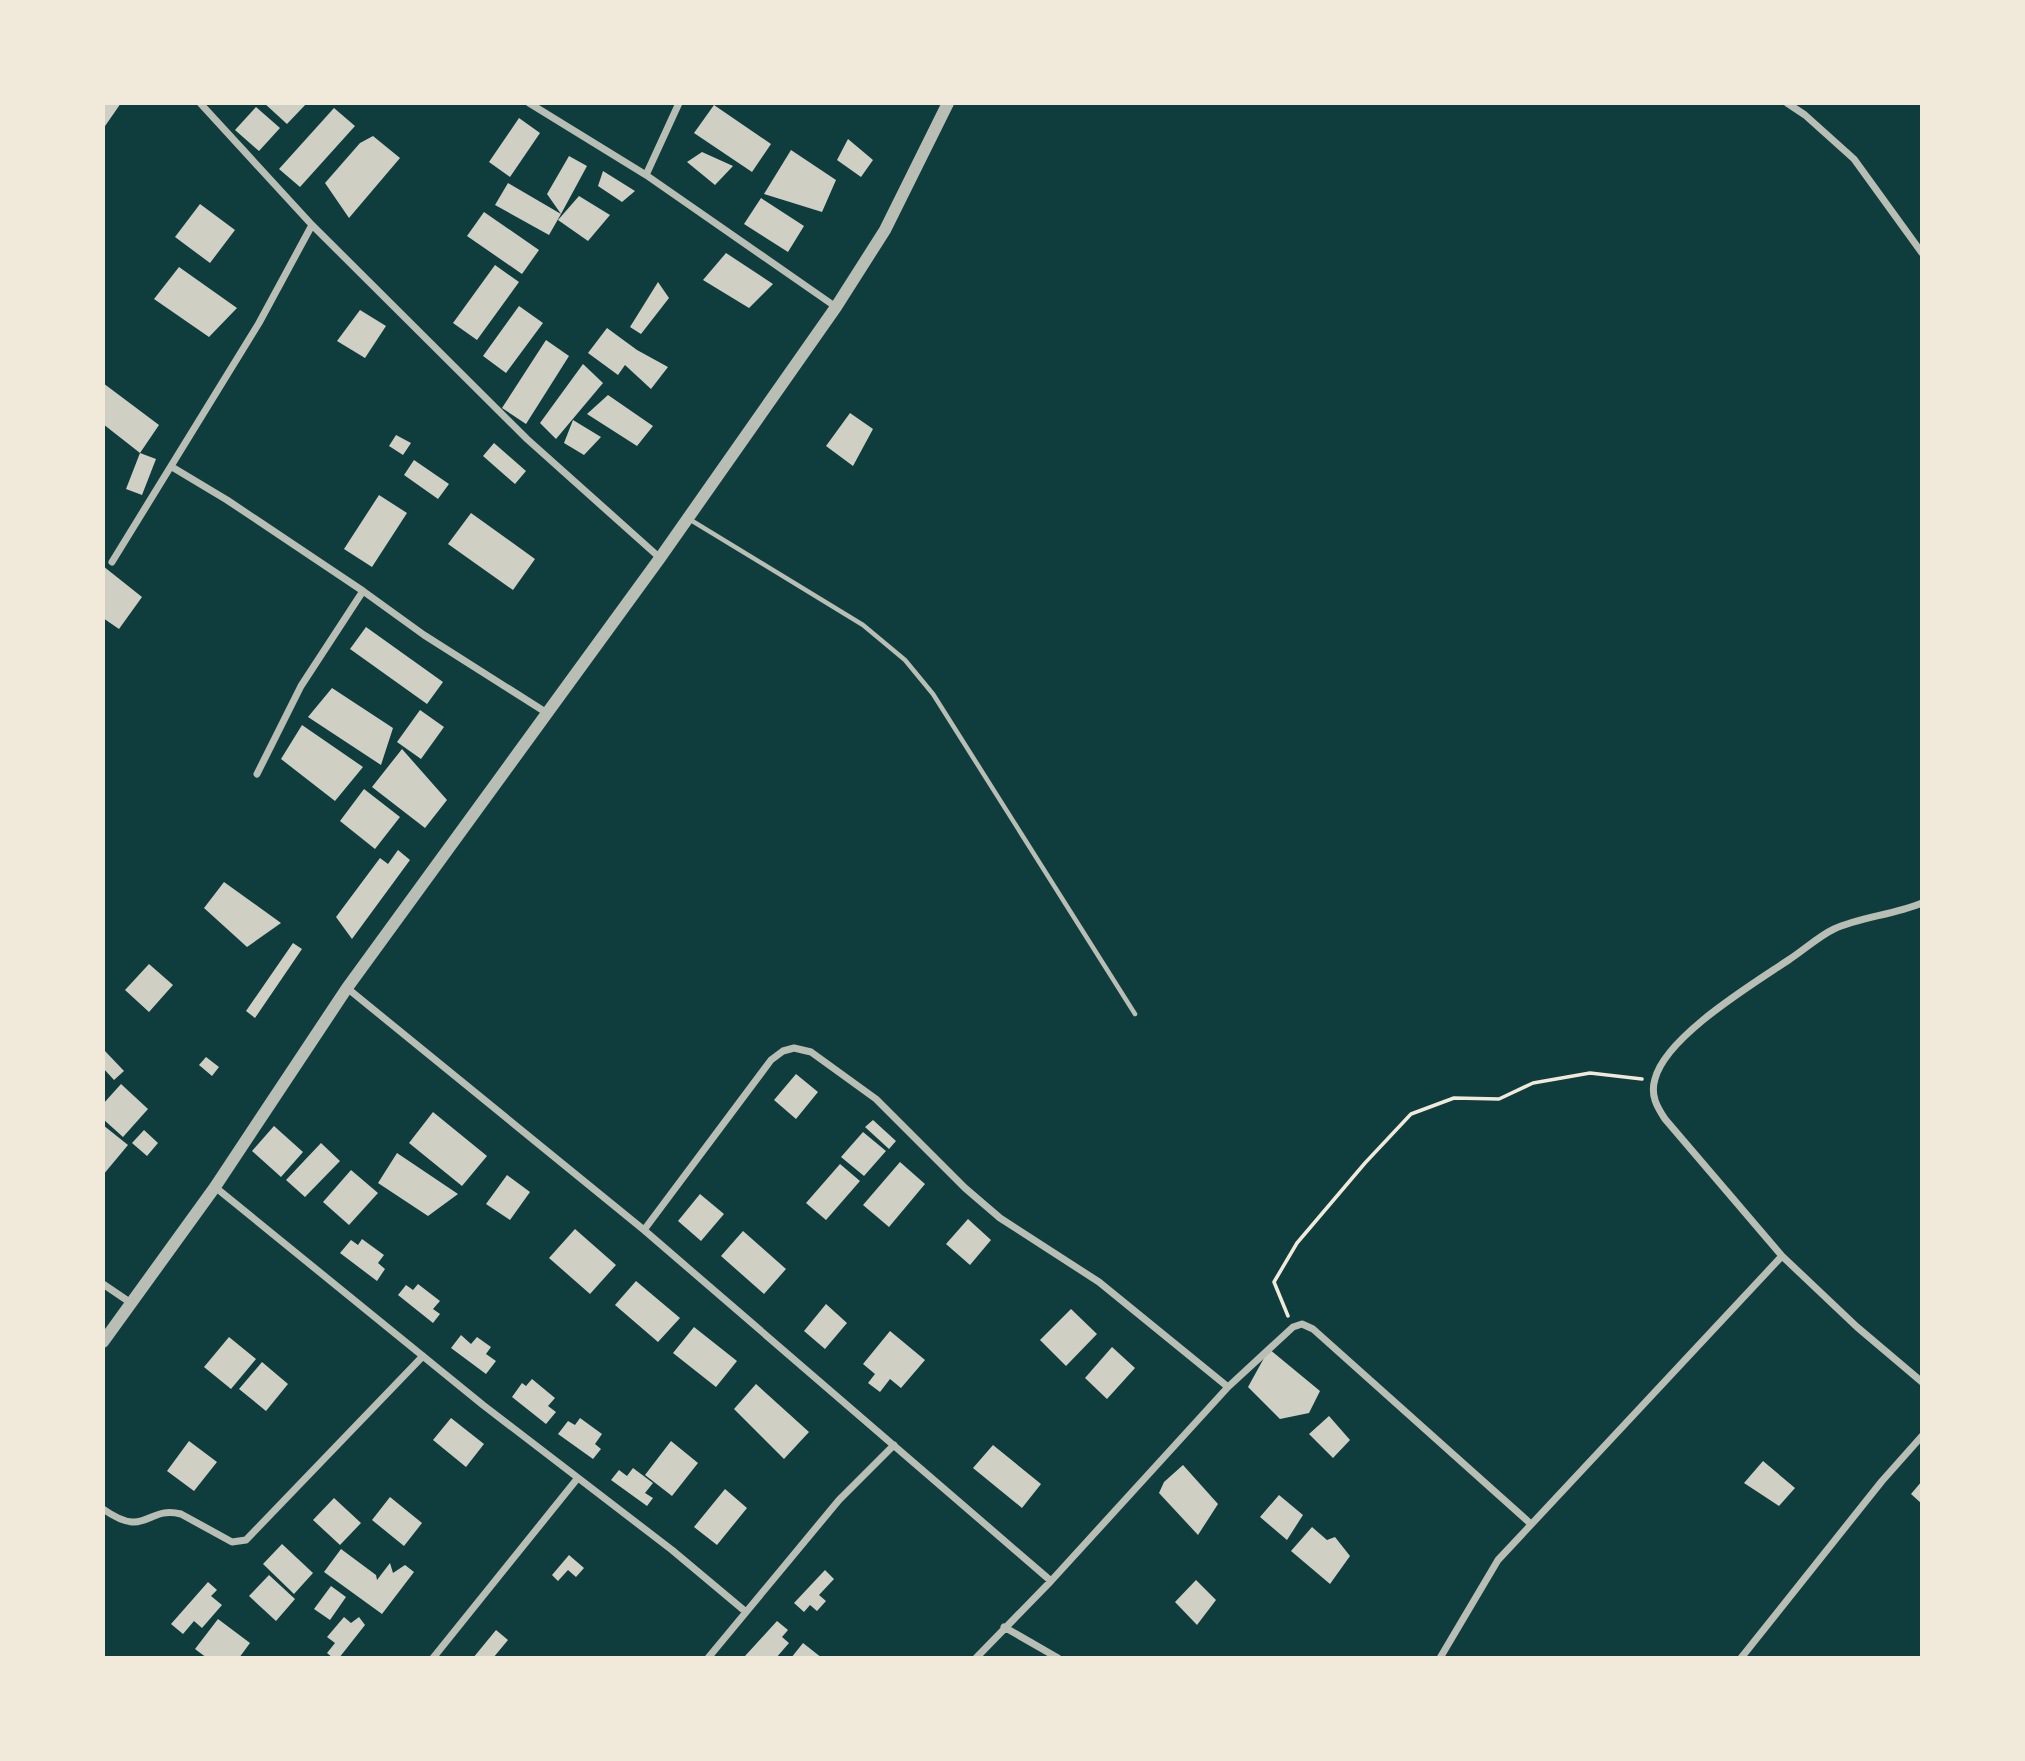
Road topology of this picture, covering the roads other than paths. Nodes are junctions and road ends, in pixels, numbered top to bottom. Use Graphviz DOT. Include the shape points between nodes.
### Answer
graph roads {
  1 [pos="200,103"];
  2 [pos="529,103"];
  3 [pos="679,103"];
  4 [pos="948,103"];
  5 [pos="1787,103"];
  6 [pos="646,175"];
  7 [pos="312,225"];
  8 [pos="1922,253"];
  9 [pos="836,307"];
  10 [pos="172,467"];
  11 [pos="688,518"];
  12 [pos="660,558"];
  13 [pos="113,562"];
  14 [pos="363,590"];
  15 [pos="547,713"];
  16 [pos="257,774"];
  17 [pos="1922,903"];
  18 [pos="347,988"];
  19 [pos="1135,1014"];
  20 [pos="215,1187"];
  21 [pos="644,1230"];
  22 [pos="1782,1256"];
  23 [pos="103,1284"];
  24 [pos="131,1303"];
  25 [pos="103,1342"];
  26 [pos="424,1356"];
  27 [pos="1922,1382"];
  28 [pos="1228,1387"];
  29 [pos="1922,1436"];
  30 [pos="894,1445"];
  31 [pos="577,1479"];
  32 [pos="103,1509"];
  33 [pos="1531,1524"];
  34 [pos="1051,1581"];
  35 [pos="746,1612"];
  36 [pos="1004,1627"];
  37 [pos="433,1658"];
  38 [pos="708,1658"];
  39 [pos="976,1658"];
  40 [pos="1058,1658"];
  41 [pos="1440,1658"];
  42 [pos="1741,1658"];
  1 -- 7 [label="street"];
  2 -- 6 [label="street"];
  3 -- 6 [label="street"];
  4 -- 9 [label="street" via="885,230"];
  5 -- 8 [label="street" via="1854,159"];
  6 -- 9 [label="street"];
  7 -- 10 [label="street" via="260,323"];
  7 -- 12 [label="street" via="527,439"];
  9 -- 11 [label="street"];
  10 -- 13 [label="street"];
  10 -- 14 [label="street"];
  11 -- 12 [label="street"];
  11 -- 19 [label="lane" via="863,625 905,660 933,694"];
  12 -- 15 [label="street"];
  14 -- 15 [label="street" via="424,635"];
  14 -- 16 [label="street" via="301,686"];
  15 -- 18 [label="street"];
  17 -- 22 [label="street" via="1834,929 1704,1018 1672,1052 1654,1080 1655,1103 1665,1119"];
  18 -- 20 [label="street"];
  18 -- 21 [label="street"];
  20 -- 24 [label="street"];
  20 -- 26 [label="street"];
  21 -- 28 [label="street" via="771,1060 794,1048 811,1052 876,1099 1000,1218 1099,1283"];
  21 -- 30 [label="street"];
  22 -- 27 [label="street"];
  22 -- 33 [label="street"];
  23 -- 24 [label="street"];
  24 -- 25 [label="street"];
  26 -- 31 [label="street"];
  26 -- 32 [label="street" via="246,1540 232,1542 173,1512 130,1524"];
  28 -- 33 [label="street" via="1293,1327 1302,1324"];
  28 -- 34 [label="street"];
  29 -- 42 [label="street"];
  30 -- 34 [label="street"];
  30 -- 35 [label="street" via="839,1500"];
  31 -- 35 [label="street"];
  31 -- 37 [label="street"];
  33 -- 41 [label="street" via="1498,1560"];
  34 -- 36 [label="street"];
  35 -- 38 [label="street"];
  36 -- 39 [label="street"];
  36 -- 40 [label="street"];
}
